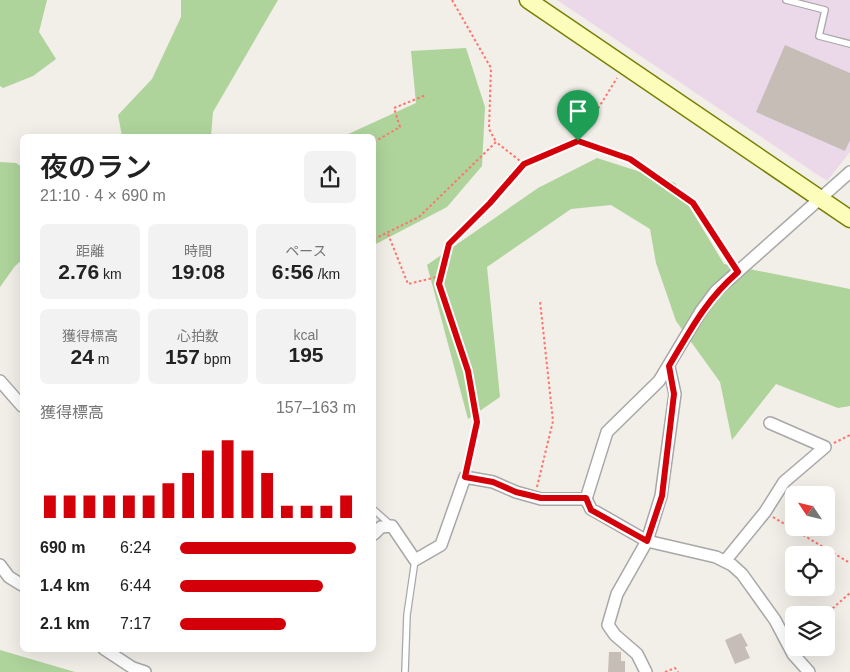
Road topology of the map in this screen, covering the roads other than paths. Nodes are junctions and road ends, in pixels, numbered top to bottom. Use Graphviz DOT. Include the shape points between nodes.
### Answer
graph roads {
  1 [pos="528,0"];
  2 [pos="786,0"];
  3 [pos="850,44"];
  4 [pos="850,172"];
  5 [pos="820,201"];
  6 [pos="850,218"];
  7 [pos="669,366"];
  8 [pos="0,381"];
  9 [pos="20,404"];
  10 [pos="770,424"];
  11 [pos="586,498"];
  12 [pos="376,512"];
  13 [pos="392,526"];
  14 [pos="376,532"];
  15 [pos="647,541"];
  16 [pos="415,560"];
  17 [pos="725,561"];
  18 [pos="0,565"];
  19 [pos="20,584"];
  20 [pos="109,652"];
  21 [pos="144,672"];
  22 [pos="405,672"];
  23 [pos="646,672"];
  24 [pos="809,672"];
  1 -- 5 [label="street"];
  2 -- 3 [label="lane" via="825,10 819,36"];
  4 -- 5 [label="street"];
  5 -- 6 [label="street"];
  5 -- 7 [label="street" via="716,291"];
  7 -- 11 [label="street" via="659,381 607,432"];
  7 -- 15 [label="street" via="674,394 669,441 662,496"];
  8 -- 9 [label="street"];
  10 -- 17 [label="street" via="825,447 784,482 765,512"];
  11 -- 15 [label="street" via="591,510"];
  11 -- 16 [label="street" via="534,497 493,482 465,477 441,545"];
  12 -- 13 [label="lane"];
  13 -- 14 [label="street" via="381,527"];
  13 -- 16 [label="street"];
  15 -- 17 [label="street"];
  15 -- 23 [label="street" via="617,594 608,625 615,636 636,654"];
  16 -- 22 [label="lane" via="407,615"];
  17 -- 24 [label="street" via="742,574 775,620 793,654"];
  18 -- 19 [label="street" via="9,577"];
  20 -- 21 [label="street"];
}
